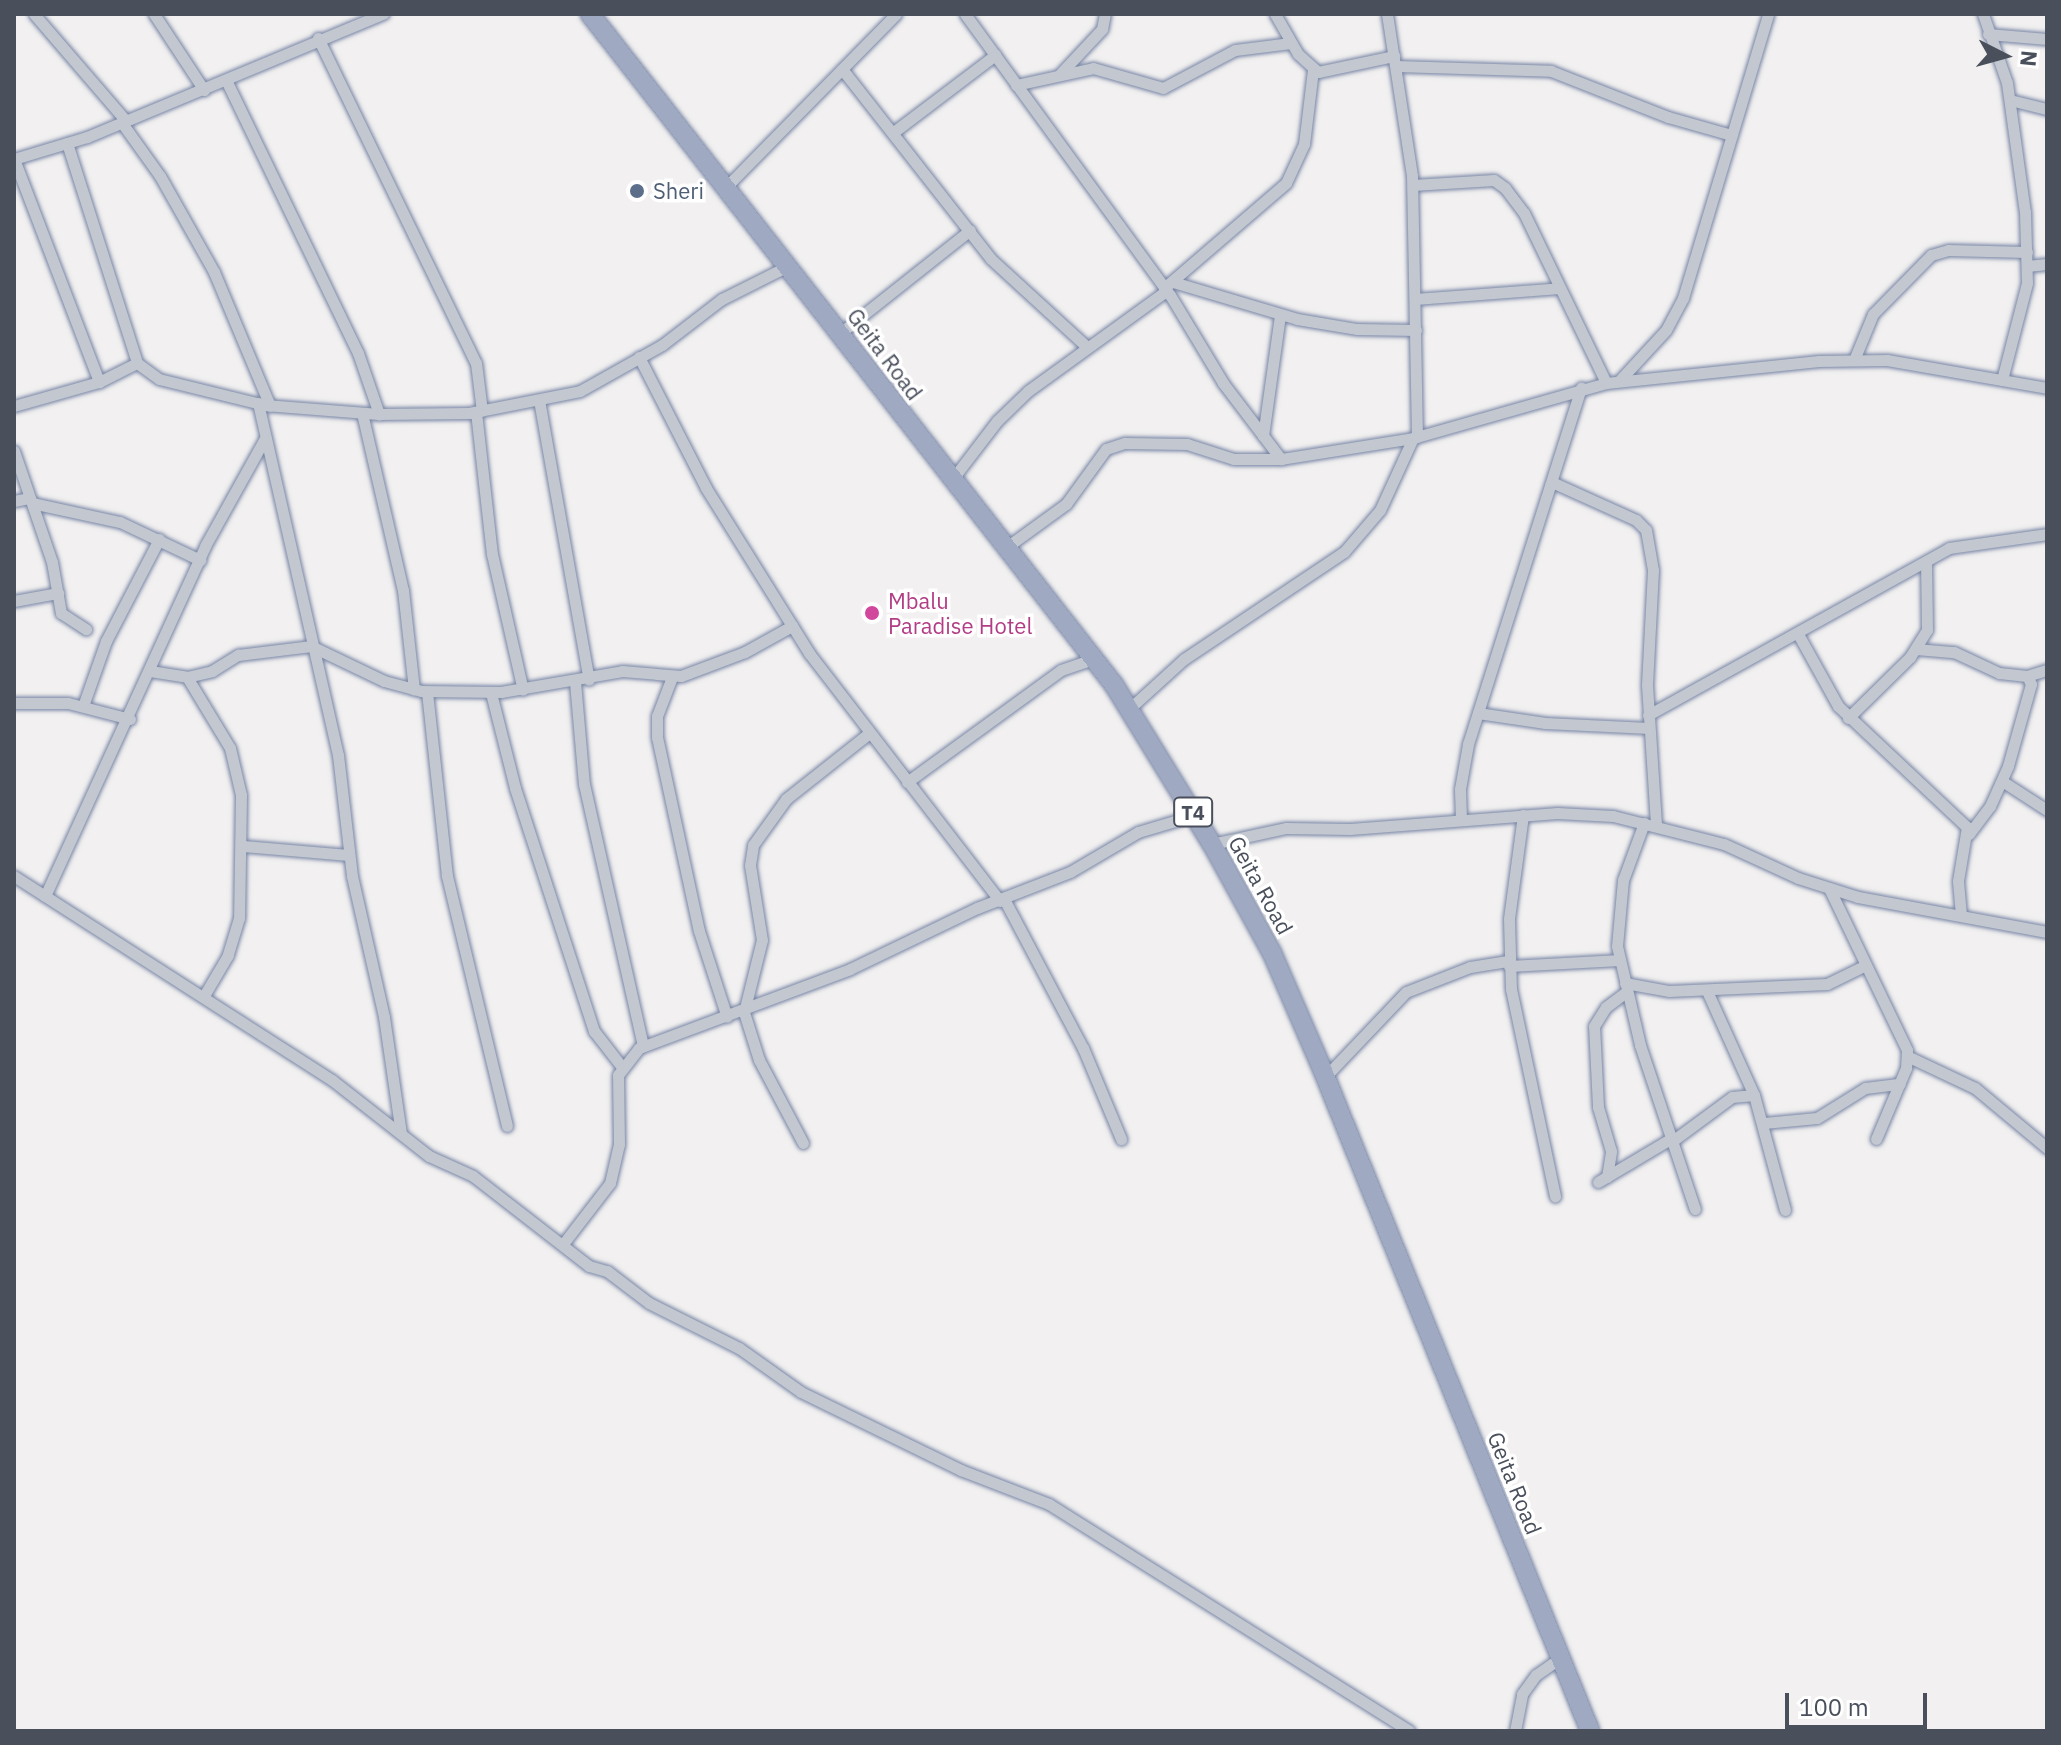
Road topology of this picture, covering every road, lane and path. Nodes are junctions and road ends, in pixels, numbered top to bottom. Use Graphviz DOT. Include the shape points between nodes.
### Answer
graph roads {
  1 [pos="34,14"];
  2 [pos="154,14"];
  3 [pos="383,14"];
  4 [pos="590,14"];
  5 [pos="896,14"];
  6 [pos="965,14"];
  7 [pos="1105,14"];
  8 [pos="1275,14"];
  9 [pos="1387,14"];
  10 [pos="1768,14"];
  11 [pos="1983,14"];
  12 [pos="1988,34"];
  13 [pos="318,38"];
  14 [pos="2047,39"];
  15 [pos="1291,43"];
  16 [pos="995,55"];
  17 [pos="1395,61"];
  18 [pos="842,69"];
  19 [pos="1313,70"];
  20 [pos="1060,74"];
  21 [pos="226,80"];
  22 [pos="1016,85"];
  23 [pos="204,90"];
  24 [pos="2010,100"];
  25 [pos="2047,109"];
  26 [pos="124,122"];
  27 [pos="895,131"];
  28 [pos="1731,135"];
  29 [pos="67,143"];
  30 [pos="14,159"];
  31 [pos="1413,185"];
  32 [pos="727,186"];
  33 [pos="970,230"];
  34 [pos="2027,252"];
  35 [pos="2047,264"];
  36 [pos="788,266"];
  37 [pos="2027,266"];
  38 [pos="1168,287"];
  39 [pos="1560,288"];
  40 [pos="1415,299"];
  41 [pos="1280,315"];
  42 [pos="1416,330"];
  43 [pos="839,334"];
  44 [pos="1087,347"];
  45 [pos="639,357"];
  46 [pos="1854,360"];
  47 [pos="137,363"];
  48 [pos="2002,380"];
  49 [pos="1619,381"];
  50 [pos="99,382"];
  51 [pos="1606,383"];
  52 [pos="1581,388"];
  53 [pos="2047,388"];
  54 [pos="539,400"];
  55 [pos="264,404"];
  56 [pos="14,406"];
  57 [pos="479,411"];
  58 [pos="362,413"];
  59 [pos="379,414"];
  60 [pos="1263,436"];
  61 [pos="265,438"];
  62 [pos="1415,438"];
  63 [pos="14,451"];
  64 [pos="1281,459"];
  65 [pos="951,481"];
  66 [pos="1554,483"];
  67 [pos="31,500"];
  68 [pos="14,501"];
  69 [pos="2047,534"];
  70 [pos="159,539"];
  71 [pos="1004,549"];
  72 [pos="200,560"];
  73 [pos="1926,562"];
  74 [pos="58,593"];
  75 [pos="14,601"];
  76 [pos="792,626"];
  77 [pos="86,629"];
  78 [pos="1798,634"];
  79 [pos="311,646"];
  80 [pos="1916,649"];
  81 [pos="1093,659"];
  82 [pos="2047,670"];
  83 [pos="150,671"];
  84 [pos="2027,676"];
  85 [pos="187,677"];
  86 [pos="672,677"];
  87 [pos="589,680"];
  88 [pos="575,682"];
  89 [pos="420,690"];
  90 [pos="523,690"];
  91 [pos="491,693"];
  92 [pos="14,703"];
  93 [pos="83,706"];
  94 [pos="1129,709"];
  95 [pos="1478,713"];
  96 [pos="1648,715"];
  97 [pos="1848,718"];
  98 [pos="130,719"];
  99 [pos="1649,728"];
  100 [pos="868,734"];
  101 [pos="2002,781"];
  102 [pos="907,782"];
  103 [pos="2047,810"];
  104 [pos="1195,815"];
  105 [pos="1523,815"];
  106 [pos="1461,819"];
  107 [pos="1650,824"];
  108 [pos="1969,834"];
  109 [pos="1212,844"];
  110 [pos="243,846"];
  111 [pos="349,855"];
  112 [pos="14,876"];
  113 [pos="1829,888"];
  114 [pos="45,896"];
  115 [pos="1002,900"];
  116 [pos="1961,914"];
  117 [pos="2043,931"];
  118 [pos="2047,946"];
  119 [pos="1620,960"];
  120 [pos="1509,964"];
  121 [pos="1866,965"];
  122 [pos="1626,987"];
  123 [pos="1707,991"];
  124 [pos="205,994"];
  125 [pos="744,1012"];
  126 [pos="727,1017"];
  127 [pos="643,1046"];
  128 [pos="1907,1056"];
  129 [pos="622,1067"];
  130 [pos="1325,1077"];
  131 [pos="1900,1084"];
  132 [pos="1754,1095"];
  133 [pos="1764,1123"];
  134 [pos="507,1126"];
  135 [pos="401,1134"];
  136 [pos="1121,1139"];
  137 [pos="1876,1139"];
  138 [pos="1670,1140"];
  139 [pos="803,1143"];
  140 [pos="2047,1148"];
  141 [pos="1555,1196"];
  142 [pos="1695,1209"];
  143 [pos="1785,1210"];
  144 [pos="563,1244"];
  145 [pos="1560,1658"];
  146 [pos="1409,1731"];
  147 [pos="1515,1731"];
  148 [pos="1590,1731"];
  1 -- 26 [label="street"];
  2 -- 23 [label="street"];
  3 -- 13 [label="street"];
  4 -- 32 [label="highway, Geita Road / T4"];
  5 -- 18 [label="street"];
  6 -- 16 [label="street"];
  7 -- 20 [label="street" via="1102,29"];
  8 -- 15 [label="street"];
  9 -- 17 [label="street"];
  10 -- 28 [label="street"];
  11 -- 12 [label="street"];
  12 -- 14 [label="street"];
  12 -- 24 [label="street"];
  13 -- 21 [label="street"];
  13 -- 57 [label="street" via="476,363"];
  15 -- 19 [label="street"];
  15 -- 20 [label="street" via="1235,50 1163,88 1093,68"];
  16 -- 22 [label="street"];
  16 -- 27 [label="street"];
  17 -- 19 [label="street"];
  17 -- 28 [label="street" via="1551,71 1668,117"];
  17 -- 31 [label="street"];
  18 -- 27 [label="street"];
  18 -- 32 [label="street"];
  19 -- 38 [label="street" via="1304,144 1286,183"];
  20 -- 22 [label="street"];
  21 -- 23 [label="street"];
  21 -- 59 [label="street" via="358,353"];
  22 -- 38 [label="street"];
  23 -- 26 [label="street"];
  24 -- 25 [label="street"];
  24 -- 34 [label="street"];
  26 -- 29 [label="street"];
  26 -- 55 [label="street" via="214,272"];
  27 -- 33 [label="street" via="917,171"];
  28 -- 49 [label="street" via="1683,298 1666,330"];
  29 -- 30 [label="street"];
  29 -- 47 [label="street"];
  30 -- 50 [label="street"];
  31 -- 39 [label="street" via="1499,182 1524,213"];
  31 -- 40 [label="street"];
  32 -- 36 [label="highway, Geita Road / T4"];
  33 -- 43 [label="street"];
  33 -- 44 [label="street" via="1027,296"];
  34 -- 37 [label="street"];
  34 -- 46 [label="street" via="1948,250 1931,255 1873,314"];
  35 -- 37 [label="street"];
  36 -- 43 [label="highway, Geita Road / T4"];
  36 -- 45 [label="street" via="722,299"];
  37 -- 48 [label="street" via="2018,327"];
  38 -- 41 [label="street"];
  38 -- 44 [label="street"];
  38 -- 60 [label="street"];
  39 -- 40 [label="street"];
  39 -- 51 [label="street"];
  40 -- 42 [label="street"];
  41 -- 42 [label="street" via="1357,329"];
  41 -- 60 [label="street"];
  42 -- 62 [label="street"];
  43 -- 65 [label="highway, Geita Road / T4"];
  44 -- 65 [label="street" via="997,421"];
  45 -- 54 [label="street" via="580,391"];
  45 -- 76 [label="street" via="706,488"];
  46 -- 48 [label="street" via="1887,360"];
  46 -- 49 [label="street"];
  47 -- 50 [label="street"];
  47 -- 55 [label="street" via="159,379"];
  48 -- 53 [label="street"];
  49 -- 51 [label="street"];
  50 -- 56 [label="street"];
  51 -- 52 [label="street"];
  52 -- 62 [label="street"];
  52 -- 66 [label="street"];
  54 -- 57 [label="street"];
  54 -- 87 [label="street"];
  55 -- 58 [label="street"];
  55 -- 61 [label="street"];
  57 -- 59 [label="street"];
  57 -- 90 [label="street" via="492,554"];
  58 -- 59 [label="street"];
  58 -- 89 [label="street"];
  60 -- 64 [label="street"];
  61 -- 72 [label="street"];
  61 -- 79 [label="street"];
  62 -- 64 [label="street"];
  62 -- 94 [label="street" via="1380,510 1344,552 1184,659"];
  63 -- 67 [label="street"];
  64 -- 71 [label="street" via="1234,459 1187,444 1151,441 1106,449 1066,504"];
  65 -- 71 [label="highway, Geita Road / T4"];
  66 -- 95 [label="street"];
  66 -- 96 [label="street" via="1636,520 1646,530 1653,570"];
  67 -- 68 [label="street"];
  67 -- 70 [label="street" via="87,512"];
  67 -- 74 [label="street"];
  69 -- 73 [label="street" via="1949,548"];
  70 -- 72 [label="street"];
  70 -- 93 [label="street" via="106,641"];
  71 -- 81 [label="highway, Geita Road / T4"];
  72 -- 83 [label="street"];
  73 -- 78 [label="street"];
  73 -- 80 [label="street" via="1927,630"];
  74 -- 75 [label="street"];
  74 -- 77 [label="street" via="66,619"];
  76 -- 86 [label="street" via="745,652"];
  76 -- 100 [label="street"];
  78 -- 96 [label="street"];
  78 -- 97 [label="street"];
  79 -- 85 [label="street" via="238,655 212,671"];
  79 -- 89 [label="street" via="384,681"];
  79 -- 111 [label="street" via="340,767"];
  80 -- 84 [label="street" via="1954,652 2008,677"];
  80 -- 97 [label="street"];
  81 -- 94 [label="highway, Geita Road / T4"];
  81 -- 102 [label="street" via="1061,670"];
  82 -- 84 [label="street"];
  83 -- 85 [label="street"];
  83 -- 98 [label="street"];
  84 -- 101 [label="street" via="2032,693"];
  85 -- 110 [label="street" via="230,748 241,795"];
  86 -- 87 [label="street" via="622,671"];
  86 -- 126 [label="street" via="657,716 657,737 699,931"];
  87 -- 88 [label="street"];
  88 -- 90 [label="street"];
  88 -- 127 [label="street" via="584,784"];
  89 -- 91 [label="street"];
  89 -- 134 [label="street" via="447,876"];
  90 -- 91 [label="street"];
  91 -- 129 [label="street" via="515,788 594,1031"];
  92 -- 93 [label="street"];
  93 -- 98 [label="street"];
  94 -- 104 [label="highway, Geita Road / T4"];
  95 -- 99 [label="street"];
  95 -- 106 [label="street" via="1463,765"];
  96 -- 99 [label="street"];
  97 -- 108 [label="street" via="1962,819"];
  98 -- 114 [label="street"];
  99 -- 107 [label="street"];
  100 -- 102 [label="street"];
  100 -- 125 [label="street" via="786,799 753,845 750,865 762,940"];
  101 -- 103 [label="street"];
  101 -- 108 [label="street"];
  102 -- 115 [label="street"];
  104 -- 109 [label="highway, Geita Road / T4"];
  104 -- 115 [label="street" via="1138,832 1070,872"];
  105 -- 106 [label="street"];
  105 -- 107 [label="street" via="1613,816"];
  105 -- 120 [label="street"];
  106 -- 109 [label="street" via="1286,828"];
  107 -- 113 [label="street" via="1724,844"];
  107 -- 119 [label="street" via="1623,880 1616,921"];
  108 -- 116 [label="street" via="1958,881"];
  109 -- 130 [label="highway, Geita Road / T4" via="1272,953"];
  110 -- 111 [label="street"];
  110 -- 124 [label="street" via="239,918 228,955"];
  111 -- 135 [label="street" via="384,1017"];
  112 -- 114 [label="street"];
  113 -- 116 [label="street"];
  113 -- 121 [label="street"];
  114 -- 124 [label="street"];
  115 -- 125 [label="street"];
  115 -- 136 [label="street" via="1083,1048"];
  116 -- 117 [label="street"];
  117 -- 118 [label="street"];
  119 -- 120 [label="street"];
  119 -- 122 [label="street"];
  120 -- 130 [label="street" via="1470,967 1406,992"];
  120 -- 141 [label="street" via="1515,1022"];
  121 -- 123 [label="street" via="1827,984"];
  121 -- 128 [label="street" via="1901,1032"];
  122 -- 123 [label="street"];
  122 -- 138 [label="street"];
  122 -- 138 [label="street" via="1594,1026 1598,1107 1611,1151 1602,1179"];
  123 -- 132 [label="street"];
  124 -- 135 [label="street"];
  125 -- 126 [label="street"];
  125 -- 139 [label="street" via="759,1060"];
  126 -- 127 [label="street"];
  127 -- 129 [label="street"];
  128 -- 131 [label="street"];
  128 -- 140 [label="street" via="1975,1088"];
  129 -- 144 [label="street" via="619,1144 610,1183"];
  130 -- 145 [label="highway, Geita Road / T4"];
  131 -- 133 [label="street" via="1865,1088 1817,1118"];
  131 -- 137 [label="street"];
  132 -- 133 [label="street"];
  132 -- 138 [label="street" via="1732,1097"];
  133 -- 143 [label="street"];
  135 -- 144 [label="street" via="429,1156 473,1176"];
  138 -- 142 [label="street"];
  144 -- 146 [label="street" via="649,1303 739,1348 782,1382 961,1470 1049,1504"];
  145 -- 147 [label="street" via="1536,1675 1522,1694"];
  145 -- 148 [label="highway, Geita Road / T4"];
}
